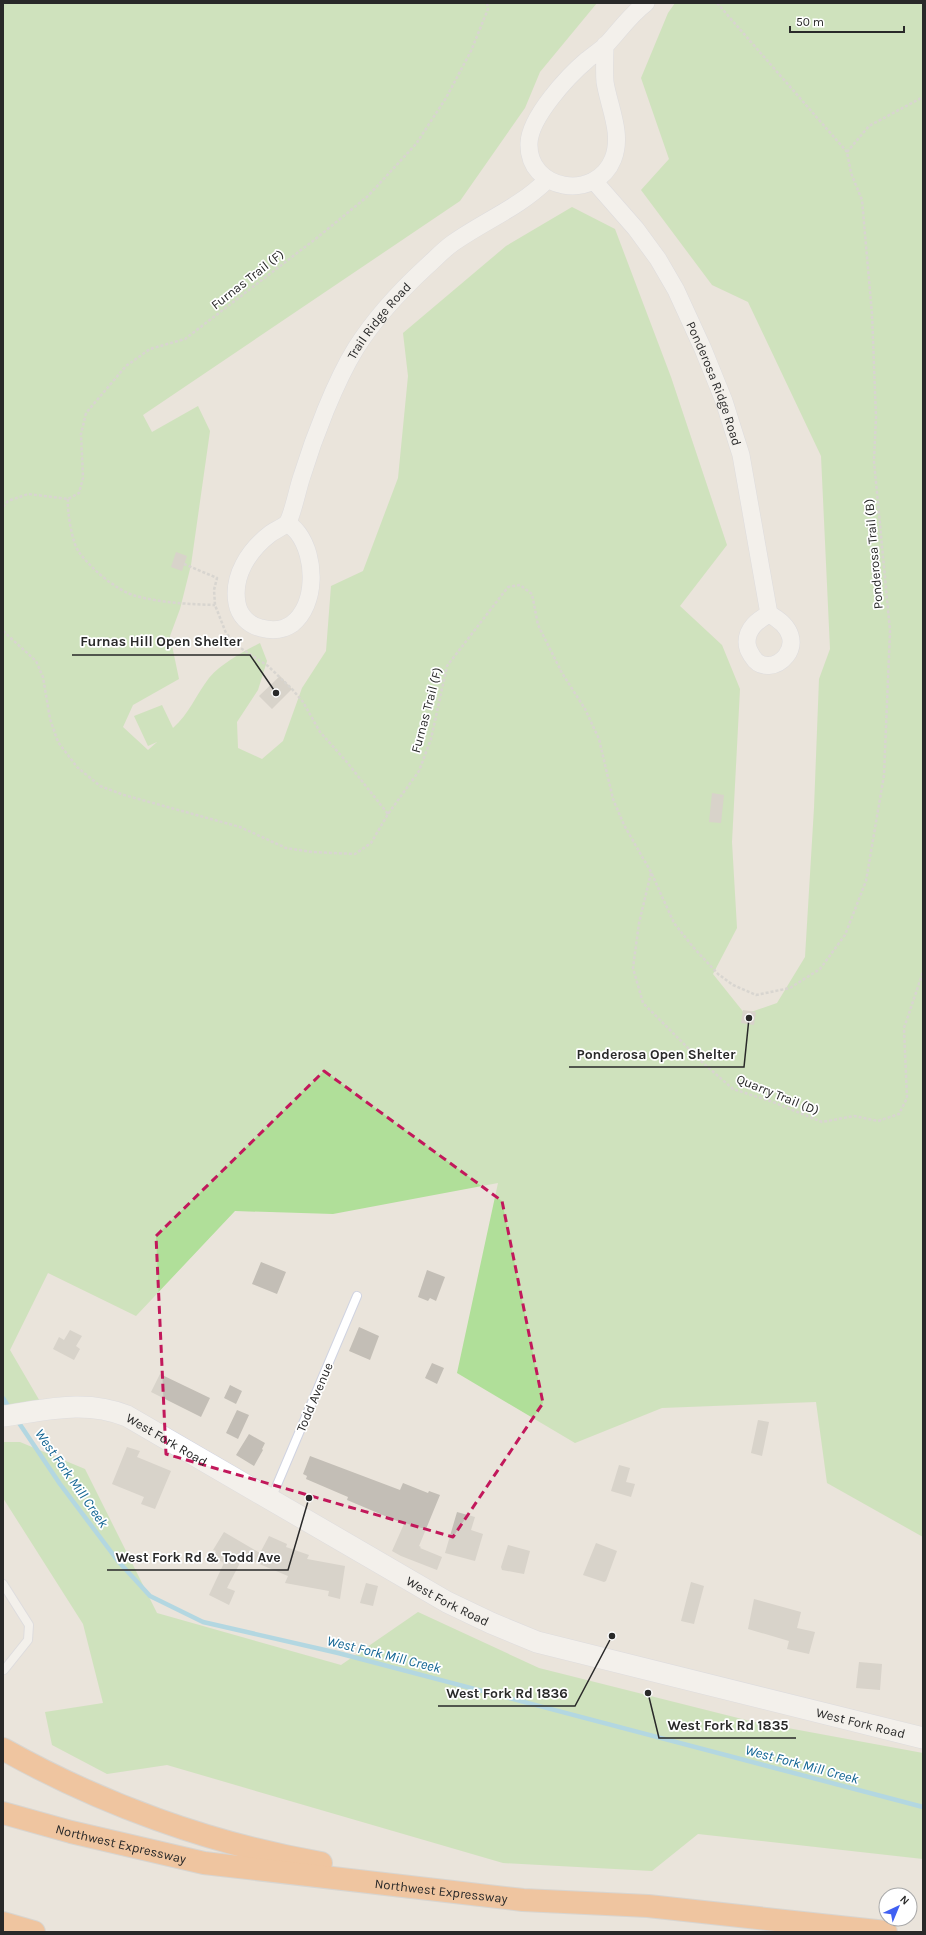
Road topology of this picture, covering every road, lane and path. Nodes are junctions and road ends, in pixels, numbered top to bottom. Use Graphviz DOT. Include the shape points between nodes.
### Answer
graph roads {
  1 [pos="488,3"];
  2 [pos="646,3"];
  3 [pos="718,3"];
  4 [pos="605,46"];
  5 [pos="923,97"];
  6 [pos="847,152"];
  7 [pos="547,180"];
  8 [pos="594,181"];
  9 [pos="68,499"];
  10 [pos="3,507"];
  11 [pos="288,522"];
  12 [pos="215,606"];
  13 [pos="769,614"];
  14 [pos="3,630"];
  15 [pos="292,689"];
  16 [pos="388,814"];
  17 [pos="651,872"];
  18 [pos="923,972"];
  19 [pos="756,995"];
  20 [pos="357,1296"];
  21 [pos="3,1416"];
  22 [pos="271,1499"];
  23 [pos="3,1584"];
  24 [pos="4,1670"];
  25 [pos="923,1738"];
  26 [pos="3,1749"];
  27 [pos="3,1813"];
  28 [pos="523,1900"];
  29 [pos="3,1923"];
  30 [pos="34,1932"];
  31 [pos="886,1932"];
  1 -- 9 [label="path, Furnas Trail (F)" via="488,9 471,51 446,98 416,144 368,196 185,339 150,349 126,366 86,413 81,434 83,478 79,493"];
  2 -- 4 [label="street" via="633,13"];
  3 -- 6 [label="path"];
  4 -- 7 [label="street" via="566,80 541,112 533,128 529,142 531,157 537,170"];
  4 -- 8 [label="street" via="605,80 617,142 613,159 606,172"];
  5 -- 6 [label="path" via="869,126"];
  6 -- 19 [label="path, Ponderosa Trail (B)" via="851,173 862,200 872,314 876,417 874,461 890,631 884,775 866,881 845,935 820,969 790,988"];
  7 -- 8 [label="street" via="562,186 578,187"];
  7 -- 11 [label="street, Trail Ridge Road" via="535,192 510,209 451,244 410,282 377,319 356,348 342,374 305,467"];
  8 -- 13 [label="street, Ponderosa Ridge Road" via="636,229 658,259 676,290 703,348 724,401 740,455"];
  9 -- 10 [label="path" via="28,494 8,501"];
  9 -- 12 [label="path" via="67,512 78,551 103,578 134,596 172,604"];
  11 -- 11 [label="street" via="306,548 311,567 307,605 296,621 286,628 258,628 238,611 236,585 240,571 253,551 265,538"];
  14 -- 16 [label="path, Furnas Trail (F)" via="36,661 43,677 50,719 58,742 77,767 100,786 240,828 286,848 312,852 355,854 370,843"];
  15 -- 16 [label="path" via="303,702 320,732"];
  16 -- 17 [label="path, Furnas Trail (F)" via="419,770 430,739 447,666 508,587 520,585 532,594 538,625 599,739 613,799 624,825"];
  17 -- 18 [label="path, Quarry Trail (D)" via="632,968 643,1003 702,1063 733,1089 822,1122 854,1116 878,1121 899,1114 907,1098 904,1028"];
  17 -- 19 [label="path, Furnas Trail (F)" via="674,923 693,947 718,974 733,985"];
  20 -- 22 [label="lane, Todd Avenue"];
  21 -- 22 [label="street, West Fork Road" via="78,1406 93,1406 114,1411"];
  22 -- 25 [label="street, West Fork Road" via="447,1602 537,1642"];
  23 -- 24 [label="lane" via="29,1625 28,1640"];
  26 -- 28 [label="highway" via="42,1770 115,1802 254,1849"];
  27 -- 28 [label="highway, Northwest Expressway" via="71,1832 204,1863"];
  28 -- 31 [label="highway, Northwest Expressway" via="648,1906"];
  29 -- 30 [label="highway"];
}
